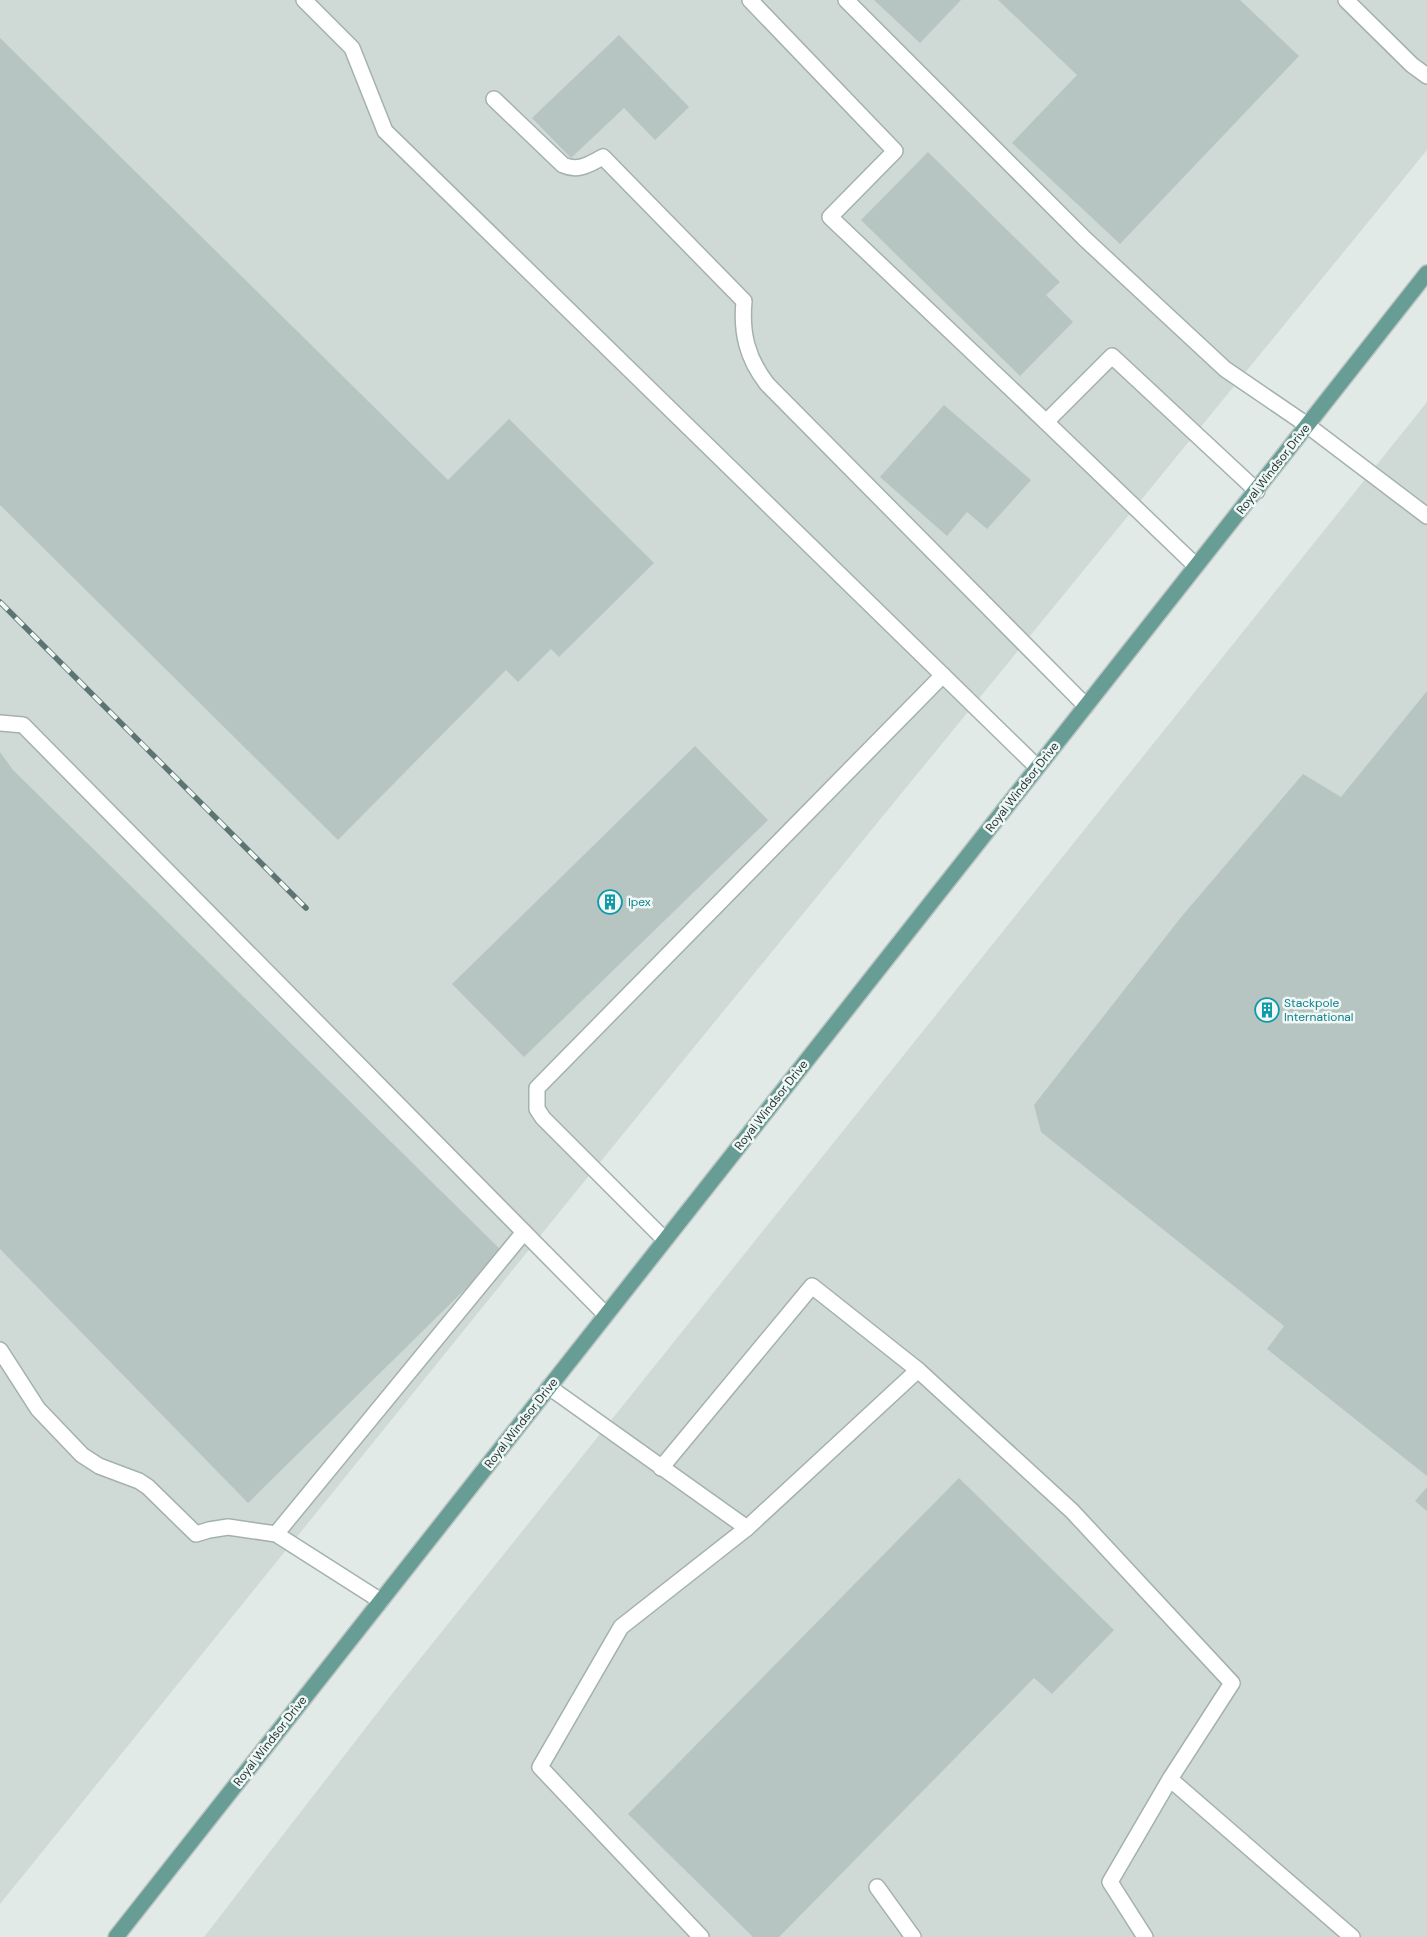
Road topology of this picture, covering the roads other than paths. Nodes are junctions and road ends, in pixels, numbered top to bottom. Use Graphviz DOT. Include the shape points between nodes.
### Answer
graph roads {
  1 [pos="304,0"];
  2 [pos="750,0"];
  3 [pos="846,0"];
  4 [pos="1346,0"];
  5 [pos="1427,76"];
  6 [pos="494,99"];
  7 [pos="1427,273"];
  8 [pos="1046,422"];
  9 [pos="1307,425"];
  10 [pos="1257,491"];
  11 [pos="1427,516"];
  12 [pos="1196,566"];
  13 [pos="943,675"];
  14 [pos="1086,706"];
  15 [pos="0,722"];
  16 [pos="1037,768"];
  17 [pos="524,1232"];
  18 [pos="666,1240"];
  19 [pos="606,1315"];
  20 [pos="0,1350"];
  21 [pos="918,1370"];
  22 [pos="549,1387"];
  23 [pos="661,1468"];
  24 [pos="747,1528"];
  25 [pos="276,1534"];
  26 [pos="381,1600"];
  27 [pos="1170,1779"];
  28 [pos="877,1887"];
  29 [pos="116,1937"];
  30 [pos="701,1937"];
  31 [pos="913,1937"];
  32 [pos="1146,1937"];
  33 [pos="1352,1937"];
  1 -- 13 [label="lane" via="352,48 385,131"];
  2 -- 8 [label="lane" via="896,151 830,217"];
  3 -- 9 [label="lane" via="1085,239 1225,369"];
  4 -- 5 [label="lane"];
  6 -- 14 [label="lane" via="563,165 581,168 603,157 744,300 742,316 747,352 767,384"];
  7 -- 9 [label="main road, Royal Windsor Drive"];
  8 -- 10 [label="lane" via="1112,356"];
  8 -- 12 [label="lane"];
  9 -- 10 [label="main road, Royal Windsor Drive"];
  9 -- 11 [label="lane"];
  10 -- 12 [label="main road, Royal Windsor Drive"];
  12 -- 14 [label="main road, Royal Windsor Drive"];
  13 -- 16 [label="lane"];
  13 -- 18 [label="lane" via="538,1088 538,1109 543,1118"];
  14 -- 16 [label="main road, Royal Windsor Drive"];
  15 -- 17 [label="lane" via="24,725"];
  16 -- 18 [label="main road, Royal Windsor Drive"];
  17 -- 19 [label="lane"];
  17 -- 25 [label="lane"];
  18 -- 19 [label="main road, Royal Windsor Drive"];
  19 -- 22 [label="main road, Royal Windsor Drive"];
  20 -- 25 [label="lane" via="38,1409 82,1455 148,1487 196,1534 228,1527"];
  21 -- 23 [label="lane" via="812,1286"];
  21 -- 24 [label="lane"];
  21 -- 27 [label="lane" via="1072,1511 1232,1683"];
  22 -- 23 [label="lane"];
  22 -- 26 [label="main road, Royal Windsor Drive"];
  23 -- 24 [label="lane"];
  24 -- 30 [label="lane" via="621,1627 540,1766"];
  25 -- 26 [label="lane"];
  26 -- 29 [label="main road, Royal Windsor Drive"];
  27 -- 32 [label="lane" via="1110,1882"];
  27 -- 33 [label="lane"];
  28 -- 31 [label="lane"];
}
